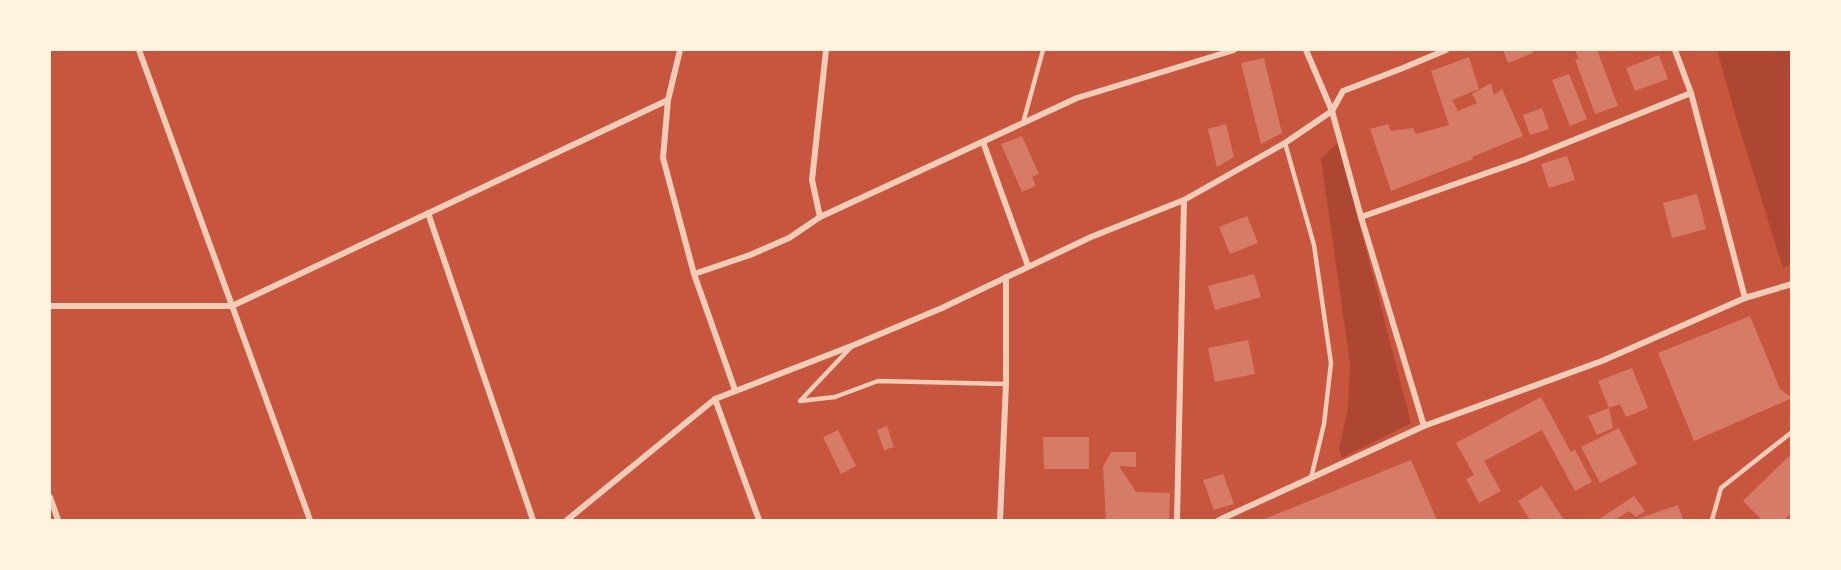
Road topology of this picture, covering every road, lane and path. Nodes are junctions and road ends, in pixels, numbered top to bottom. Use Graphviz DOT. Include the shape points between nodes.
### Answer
graph roads {
  1 [pos="139,50"];
  2 [pos="680,50"];
  3 [pos="826,50"];
  4 [pos="1043,50"];
  5 [pos="1234,50"];
  6 [pos="1306,50"];
  7 [pos="1446,50"];
  8 [pos="1675,50"];
  9 [pos="1691,93"];
  10 [pos="668,100"];
  11 [pos="1332,111"];
  12 [pos="1023,123"];
  13 [pos="983,142"];
  14 [pos="1285,143"];
  15 [pos="1184,200"];
  16 [pos="428,213"];
  17 [pos="820,217"];
  18 [pos="1361,217"];
  19 [pos="1028,266"];
  20 [pos="694,274"];
  21 [pos="1006,277"];
  22 [pos="1791,284"];
  23 [pos="1745,298"];
  24 [pos="50,306"];
  25 [pos="232,306"];
  26 [pos="854,345"];
  27 [pos="1006,384"];
  28 [pos="735,390"];
  29 [pos="715,399"];
  30 [pos="1424,426"];
  31 [pos="1791,432"];
  32 [pos="1311,479"];
  33 [pos="50,497"];
  34 [pos="58,520"];
  35 [pos="310,520"];
  36 [pos="533,520"];
  37 [pos="567,520"];
  38 [pos="759,520"];
  39 [pos="1000,520"];
  40 [pos="1177,520"];
  41 [pos="1220,520"];
  42 [pos="1712,520"];
  1 -- 25 [label="street"];
  2 -- 10 [label="street"];
  3 -- 17 [label="street" via="812,180"];
  4 -- 12 [label="lane"];
  5 -- 12 [label="street" via="1077,98"];
  6 -- 11 [label="street"];
  7 -- 11 [label="street" via="1342,91"];
  8 -- 9 [label="street"];
  9 -- 18 [label="street" via="1524,160"];
  9 -- 23 [label="street"];
  10 -- 16 [label="street"];
  10 -- 20 [label="street" via="663,158"];
  11 -- 14 [label="street"];
  11 -- 18 [label="street"];
  12 -- 13 [label="street"];
  13 -- 17 [label="street"];
  13 -- 19 [label="street"];
  14 -- 15 [label="street"];
  14 -- 32 [label="lane" via="1314,245 1331,363 1324,424"];
  15 -- 19 [label="street"];
  15 -- 40 [label="street"];
  16 -- 25 [label="street"];
  16 -- 36 [label="street"];
  17 -- 20 [label="street" via="789,238"];
  18 -- 30 [label="street"];
  19 -- 21 [label="street"];
  20 -- 28 [label="street"];
  21 -- 26 [label="street"];
  21 -- 27 [label="street"];
  22 -- 23 [label="street"];
  23 -- 30 [label="street" via="1602,362"];
  24 -- 25 [label="street"];
  25 -- 35 [label="street"];
  26 -- 27 [label="lane" via="800,401 835,397 878,381"];
  26 -- 28 [label="street"];
  27 -- 39 [label="street"];
  28 -- 29 [label="street"];
  29 -- 37 [label="street"];
  29 -- 38 [label="street"];
  30 -- 32 [label="street"];
  31 -- 42 [label="lane" via="1721,488"];
  32 -- 41 [label="street"];
  33 -- 34 [label="street"];
}
